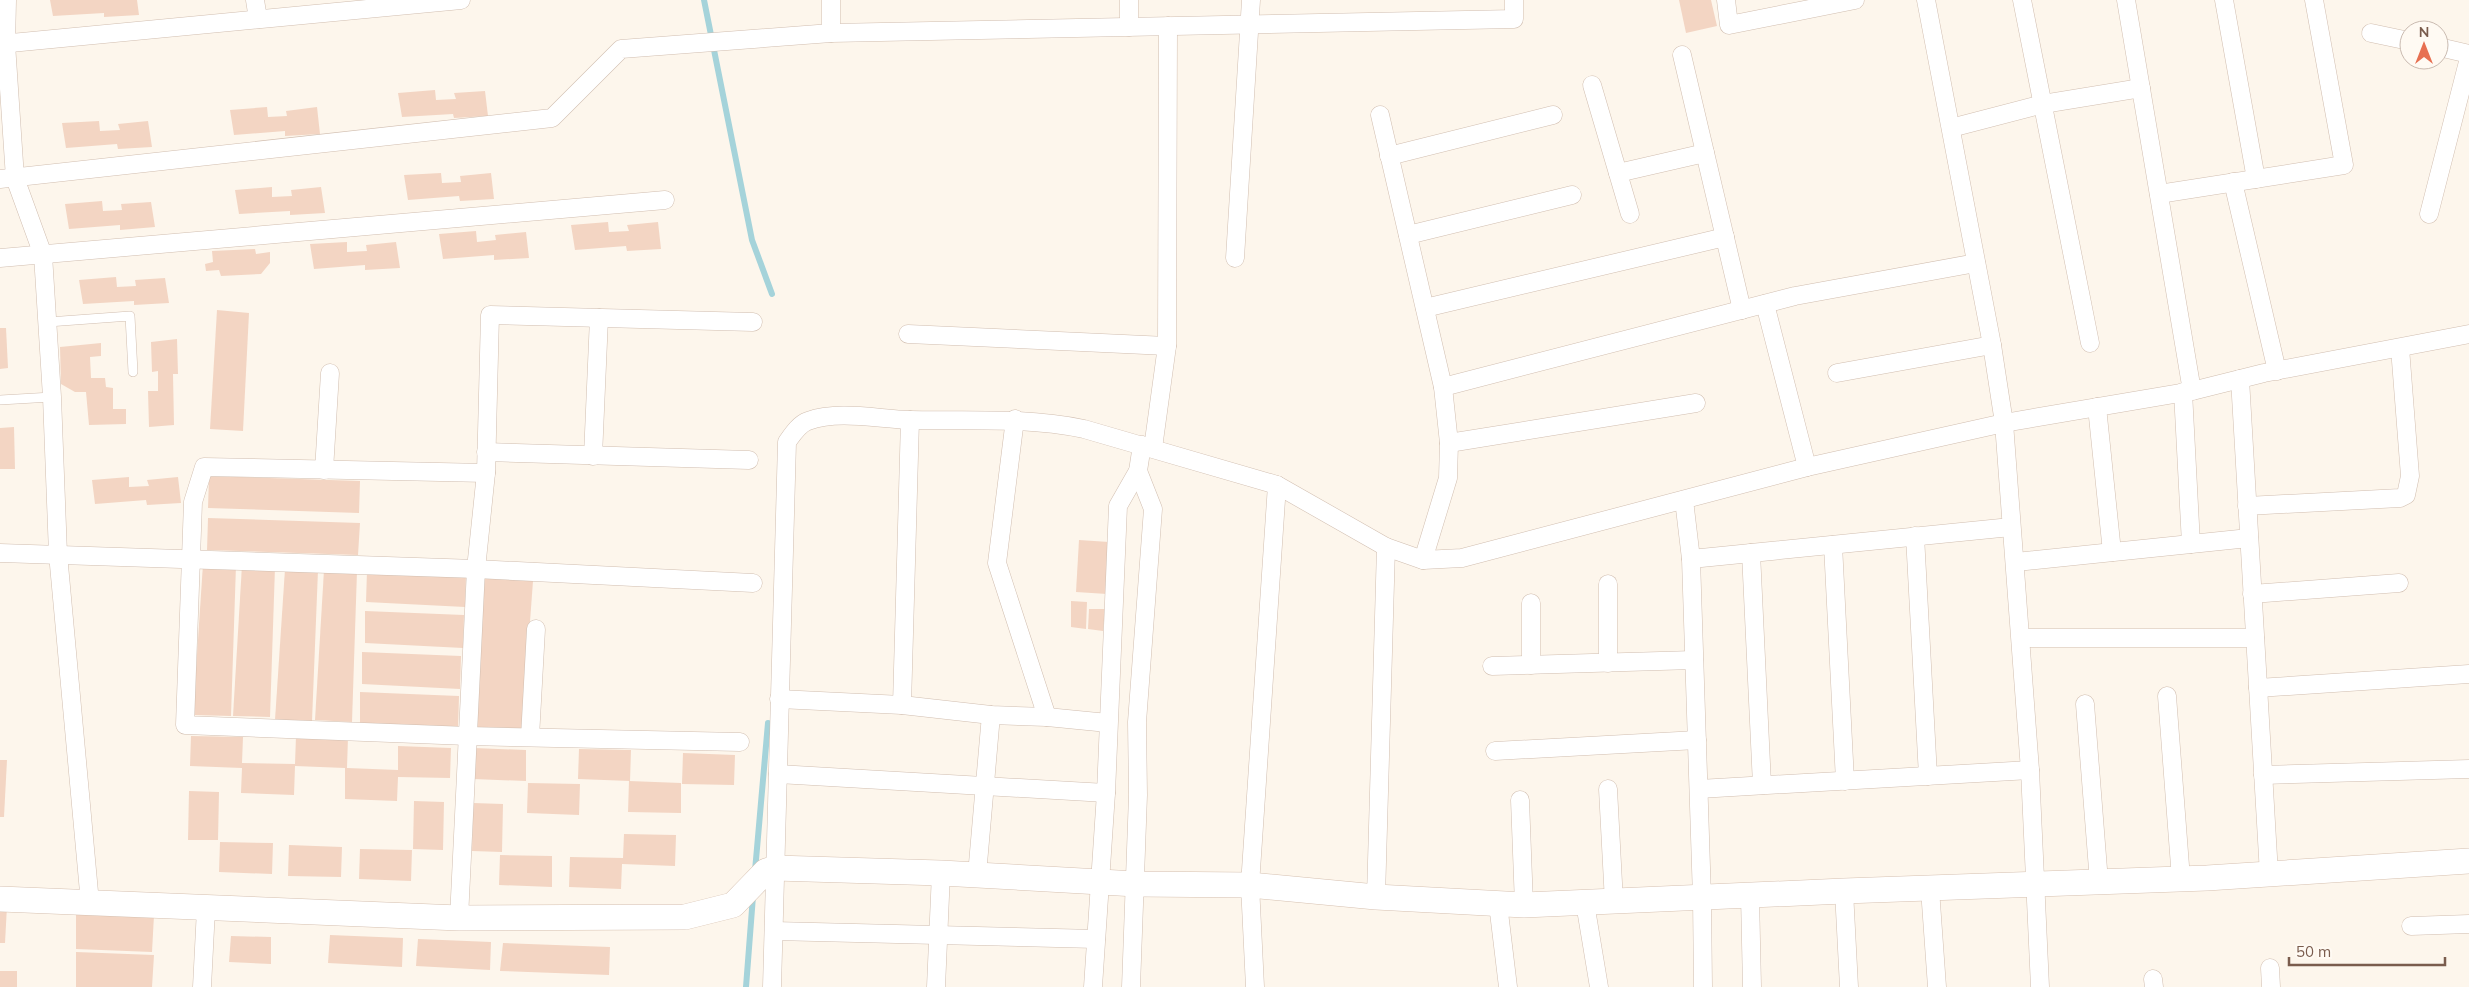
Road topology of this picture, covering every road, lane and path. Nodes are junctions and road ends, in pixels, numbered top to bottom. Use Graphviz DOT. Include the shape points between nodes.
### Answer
graph roads {
  1 [pos="7,0"];
  2 [pos="255,0"];
  3 [pos="461,0"];
  4 [pos="831,0"];
  5 [pos="1129,0"];
  6 [pos="1251,0"];
  7 [pos="1514,0"];
  8 [pos="1726,0"];
  9 [pos="1855,0"];
  10 [pos="1926,0"];
  11 [pos="2022,0"];
  12 [pos="2126,0"];
  13 [pos="2224,0"];
  14 [pos="2314,0"];
  15 [pos="258,20"];
  16 [pos="1251,25"];
  17 [pos="1168,26"];
  18 [pos="1129,27"];
  19 [pos="831,33"];
  20 [pos="2371,33"];
  21 [pos="2399,39"];
  22 [pos="3,44"];
  23 [pos="2449,50"];
  24 [pos="2469,54"];
  25 [pos="1682,55"];
  26 [pos="2469,58"];
  27 [pos="1592,85"];
  28 [pos="2141,88"];
  29 [pos="2043,104"];
  30 [pos="1380,115"];
  31 [pos="1553,115"];
  32 [pos="1951,128"];
  33 [pos="1705,153"];
  34 [pos="1389,156"];
  35 [pos="1618,173"];
  36 [pos="7,179"];
  37 [pos="2256,179"];
  38 [pos="2234,182"];
  39 [pos="2159,194"];
  40 [pos="1572,195"];
  41 [pos="665,200"];
  42 [pos="1630,214"];
  43 [pos="2429,214"];
  44 [pos="1408,235"];
  45 [pos="1725,237"];
  46 [pos="43,255"];
  47 [pos="0,258"];
  48 [pos="1235,258"];
  49 [pos="1976,263"];
  50 [pos="1765,304"];
  51 [pos="1425,308"];
  52 [pos="1742,310"];
  53 [pos="599,318"];
  54 [pos="48,322"];
  55 [pos="753,322"];
  56 [pos="908,334"];
  57 [pos="2469,334"];
  58 [pos="2090,343"];
  59 [pos="1992,345"];
  60 [pos="1167,346"];
  61 [pos="2400,348"];
  62 [pos="2277,371"];
  63 [pos="133,372"];
  64 [pos="330,373"];
  65 [pos="1837,373"];
  66 [pos="2240,379"];
  67 [pos="1443,386"];
  68 [pos="2188,391"];
  69 [pos="52,397"];
  70 [pos="0,400"];
  71 [pos="1696,403"];
  72 [pos="2097,407"];
  73 [pos="1015,419"];
  74 [pos="910,420"];
  75 [pos="2004,423"];
  76 [pos="1450,443"];
  77 [pos="1147,446"];
  78 [pos="486,452"];
  79 [pos="593,456"];
  80 [pos="748,460"];
  81 [pos="1807,467"];
  82 [pos="324,470"];
  83 [pos="1138,471"];
  84 [pos="486,474"];
  85 [pos="1277,485"];
  86 [pos="1684,500"];
  87 [pos="2247,506"];
  88 [pos="2011,527"];
  89 [pos="1915,536"];
  90 [pos="2249,538"];
  91 [pos="1833,544"];
  92 [pos="2191,544"];
  93 [pos="1386,547"];
  94 [pos="2112,552"];
  95 [pos="0,553"];
  96 [pos="1751,553"];
  97 [pos="58,554"];
  98 [pos="191,558"];
  99 [pos="1691,559"];
  100 [pos="1422,560"];
  101 [pos="2016,562"];
  102 [pos="476,569"];
  103 [pos="753,583"];
  104 [pos="2399,583"];
  105 [pos="1608,584"];
  106 [pos="2252,594"];
  107 [pos="1531,603"];
  108 [pos="536,629"];
  109 [pos="2021,638"];
  110 [pos="2255,638"];
  111 [pos="1694,660"];
  112 [pos="1608,663"];
  113 [pos="1531,665"];
  114 [pos="1492,666"];
  115 [pos="2469,674"];
  116 [pos="2258,688"];
  117 [pos="2167,696"];
  118 [pos="779,700"];
  119 [pos="2085,704"];
  120 [pos="902,705"];
  121 [pos="992,715"];
  122 [pos="1047,717"];
  123 [pos="1108,723"];
  124 [pos="468,736"];
  125 [pos="530,737"];
  126 [pos="1697,740"];
  127 [pos="740,742"];
  128 [pos="1495,751"];
  129 [pos="2469,769"];
  130 [pos="2030,770"];
  131 [pos="778,774"];
  132 [pos="2263,775"];
  133 [pos="1928,776"];
  134 [pos="1845,780"];
  135 [pos="984,785"];
  136 [pos="1762,785"];
  137 [pos="1608,789"];
  138 [pos="1698,789"];
  139 [pos="1106,793"];
  140 [pos="1520,800"];
  141 [pos="2469,861"];
  142 [pos="770,870"];
  143 [pos="941,873"];
  144 [pos="2269,874"];
  145 [pos="977,875"];
  146 [pos="2182,879"];
  147 [pos="1101,882"];
  148 [pos="2099,882"];
  149 [pos="1136,884"];
  150 [pos="1250,885"];
  151 [pos="2037,885"];
  152 [pos="1930,889"];
  153 [pos="1844,891"];
  154 [pos="1750,896"];
  155 [pos="1376,897"];
  156 [pos="1702,898"];
  157 [pos="0,899"];
  158 [pos="1614,902"];
  159 [pos="90,903"];
  160 [pos="1585,903"];
  161 [pos="1498,904"];
  162 [pos="1524,905"];
  163 [pos="206,909"];
  164 [pos="459,918"];
  165 [pos="2469,924"];
  166 [pos="2411,926"];
  167 [pos="774,931"];
  168 [pos="939,935"];
  169 [pos="1096,938"];
  170 [pos="2270,968"];
  171 [pos="202,987"];
  172 [pos="772,987"];
  173 [pos="936,987"];
  174 [pos="1093,987"];
  175 [pos="1131,987"];
  176 [pos="1255,987"];
  177 [pos="1508,987"];
  178 [pos="1599,987"];
  179 [pos="1703,987"];
  180 [pos="1752,987"];
  181 [pos="1849,987"];
  182 [pos="1936,987"];
  183 [pos="2040,987"];
  184 [pos="2271,987"];
  1 -- 22 [label="street"];
  2 -- 15 [label="street"];
  3 -- 15 [label="street"];
  4 -- 19 [label="street"];
  5 -- 18 [label="street"];
  6 -- 16 [label="street"];
  7 -- 16 [label="street" via="1514,20"];
  8 -- 9 [label="street" via="1729,25"];
  10 -- 32 [label="street"];
  11 -- 29 [label="street"];
  12 -- 28 [label="street"];
  13 -- 37 [label="street"];
  14 -- 37 [label="street" via="2344,165"];
  15 -- 22 [label="street"];
  16 -- 17 [label="street"];
  16 -- 48 [label="street"];
  17 -- 18 [label="street"];
  17 -- 60 [label="street"];
  18 -- 19 [label="street"];
  19 -- 36 [label="street" via="621,49 552,118"];
  20 -- 21 [label="street"];
  22 -- 36 [label="street"];
  23 -- 24 [label="street"];
  25 -- 33 [label="street"];
  26 -- 43 [label="street"];
  27 -- 35 [label="street"];
  28 -- 29 [label="street"];
  28 -- 39 [label="street"];
  29 -- 32 [label="street"];
  29 -- 58 [label="street"];
  30 -- 34 [label="street"];
  31 -- 34 [label="street"];
  32 -- 49 [label="street"];
  33 -- 35 [label="street"];
  33 -- 45 [label="street"];
  34 -- 44 [label="street"];
  35 -- 42 [label="street"];
  36 -- 46 [label="street"];
  37 -- 38 [label="street"];
  38 -- 39 [label="street"];
  38 -- 62 [label="street"];
  39 -- 68 [label="street"];
  40 -- 44 [label="street"];
  41 -- 46 [label="street"];
  44 -- 51 [label="street"];
  45 -- 51 [label="street"];
  45 -- 52 [label="street"];
  46 -- 47 [label="street"];
  46 -- 54 [label="street"];
  49 -- 50 [label="street"];
  49 -- 59 [label="street"];
  50 -- 52 [label="street"];
  50 -- 81 [label="street"];
  51 -- 67 [label="street"];
  52 -- 67 [label="street"];
  53 -- 55 [label="street"];
  53 -- 78 [label="street" via="490,315"];
  53 -- 79 [label="street"];
  54 -- 63 [label="lane" via="130,316"];
  54 -- 69 [label="street"];
  56 -- 60 [label="street"];
  57 -- 61 [label="street"];
  59 -- 65 [label="street"];
  59 -- 75 [label="street"];
  60 -- 77 [label="street"];
  61 -- 62 [label="street"];
  61 -- 87 [label="street" via="2410,476 2406,494 2400,498"];
  62 -- 66 [label="street"];
  64 -- 82 [label="street"];
  66 -- 68 [label="street"];
  66 -- 87 [label="street"];
  67 -- 76 [label="street"];
  68 -- 72 [label="street"];
  68 -- 92 [label="street"];
  69 -- 70 [label="lane"];
  69 -- 97 [label="street"];
  71 -- 76 [label="street"];
  72 -- 75 [label="street"];
  72 -- 94 [label="street"];
  73 -- 74 [label="street"];
  73 -- 77 [label="street" via="1055,423"];
  73 -- 122 [label="street" via="997,563"];
  74 -- 118 [label="street" via="823,418 806,421 787,442"];
  74 -- 120 [label="street"];
  75 -- 81 [label="street"];
  75 -- 88 [label="street"];
  76 -- 100 [label="street" via="1448,478"];
  77 -- 83 [label="street"];
  77 -- 85 [label="street"];
  78 -- 79 [label="street"];
  78 -- 84 [label="street"];
  79 -- 80 [label="street"];
  81 -- 86 [label="street"];
  82 -- 84 [label="street"];
  82 -- 98 [label="street" via="204,467 193,502"];
  83 -- 123 [label="street" via="1118,506"];
  83 -- 149 [label="street" via="1153,509 1137,722"];
  84 -- 102 [label="street"];
  85 -- 93 [label="street"];
  85 -- 150 [label="street"];
  86 -- 99 [label="street"];
  86 -- 100 [label="street" via="1462,558"];
  87 -- 90 [label="street"];
  88 -- 89 [label="street"];
  88 -- 101 [label="street"];
  89 -- 91 [label="street"];
  89 -- 133 [label="street"];
  90 -- 92 [label="street"];
  90 -- 106 [label="street"];
  91 -- 96 [label="street"];
  91 -- 134 [label="street"];
  92 -- 94 [label="street"];
  93 -- 100 [label="street"];
  93 -- 155 [label="street"];
  94 -- 101 [label="street"];
  95 -- 97 [label="street"];
  96 -- 99 [label="street"];
  96 -- 136 [label="street"];
  97 -- 98 [label="street"];
  97 -- 159 [label="street"];
  98 -- 102 [label="street"];
  98 -- 124 [label="street" via="185,725"];
  99 -- 111 [label="street"];
  101 -- 109 [label="street"];
  102 -- 103 [label="street"];
  102 -- 124 [label="street"];
  104 -- 106 [label="street"];
  105 -- 112 [label="street"];
  106 -- 110 [label="street"];
  107 -- 113 [label="street"];
  108 -- 125 [label="street"];
  109 -- 110 [label="street"];
  109 -- 130 [label="street"];
  110 -- 116 [label="street"];
  111 -- 112 [label="street"];
  111 -- 126 [label="street"];
  112 -- 113 [label="street"];
  113 -- 114 [label="street"];
  115 -- 116 [label="street"];
  116 -- 132 [label="street"];
  117 -- 146 [label="street"];
  118 -- 120 [label="street"];
  118 -- 131 [label="street"];
  119 -- 148 [label="street"];
  120 -- 121 [label="street"];
  121 -- 122 [label="street"];
  121 -- 135 [label="street"];
  122 -- 123 [label="street"];
  123 -- 139 [label="street"];
  124 -- 125 [label="street"];
  124 -- 164 [label="street"];
  125 -- 127 [label="street"];
  126 -- 128 [label="street"];
  126 -- 138 [label="street"];
  129 -- 132 [label="street"];
  130 -- 133 [label="street"];
  130 -- 151 [label="street"];
  131 -- 135 [label="street"];
  131 -- 142 [label="street"];
  132 -- 144 [label="street"];
  133 -- 134 [label="street"];
  134 -- 136 [label="street"];
  135 -- 139 [label="street"];
  135 -- 145 [label="street"];
  136 -- 138 [label="street"];
  137 -- 158 [label="street"];
  138 -- 156 [label="street"];
  139 -- 147 [label="street"];
  140 -- 162 [label="street"];
  141 -- 144 [label="street"];
  142 -- 143 [label="street"];
  142 -- 164 [label="street" via="732,905 685,918"];
  142 -- 167 [label="street"];
  143 -- 145 [label="street"];
  143 -- 168 [label="street"];
  144 -- 146 [label="street"];
  145 -- 147 [label="street"];
  146 -- 148 [label="street"];
  147 -- 149 [label="street"];
  147 -- 169 [label="street"];
  148 -- 151 [label="street"];
  149 -- 150 [label="street"];
  149 -- 175 [label="street"];
  150 -- 155 [label="street"];
  150 -- 176 [label="street"];
  151 -- 152 [label="street"];
  151 -- 183 [label="street"];
  152 -- 153 [label="street"];
  152 -- 182 [label="street"];
  153 -- 154 [label="street"];
  153 -- 181 [label="street"];
  154 -- 156 [label="street"];
  154 -- 180 [label="street"];
  155 -- 161 [label="street"];
  156 -- 158 [label="street"];
  156 -- 179 [label="street"];
  157 -- 159 [label="street"];
  158 -- 160 [label="street"];
  159 -- 163 [label="street"];
  160 -- 162 [label="street"];
  160 -- 178 [label="street"];
  161 -- 162 [label="street"];
  161 -- 177 [label="street"];
  163 -- 164 [label="street"];
  163 -- 171 [label="street"];
  165 -- 166 [label="street"];
  167 -- 168 [label="street"];
  167 -- 172 [label="street"];
  168 -- 169 [label="street"];
  168 -- 173 [label="street"];
  169 -- 174 [label="street"];
  170 -- 184 [label="street"];
}
